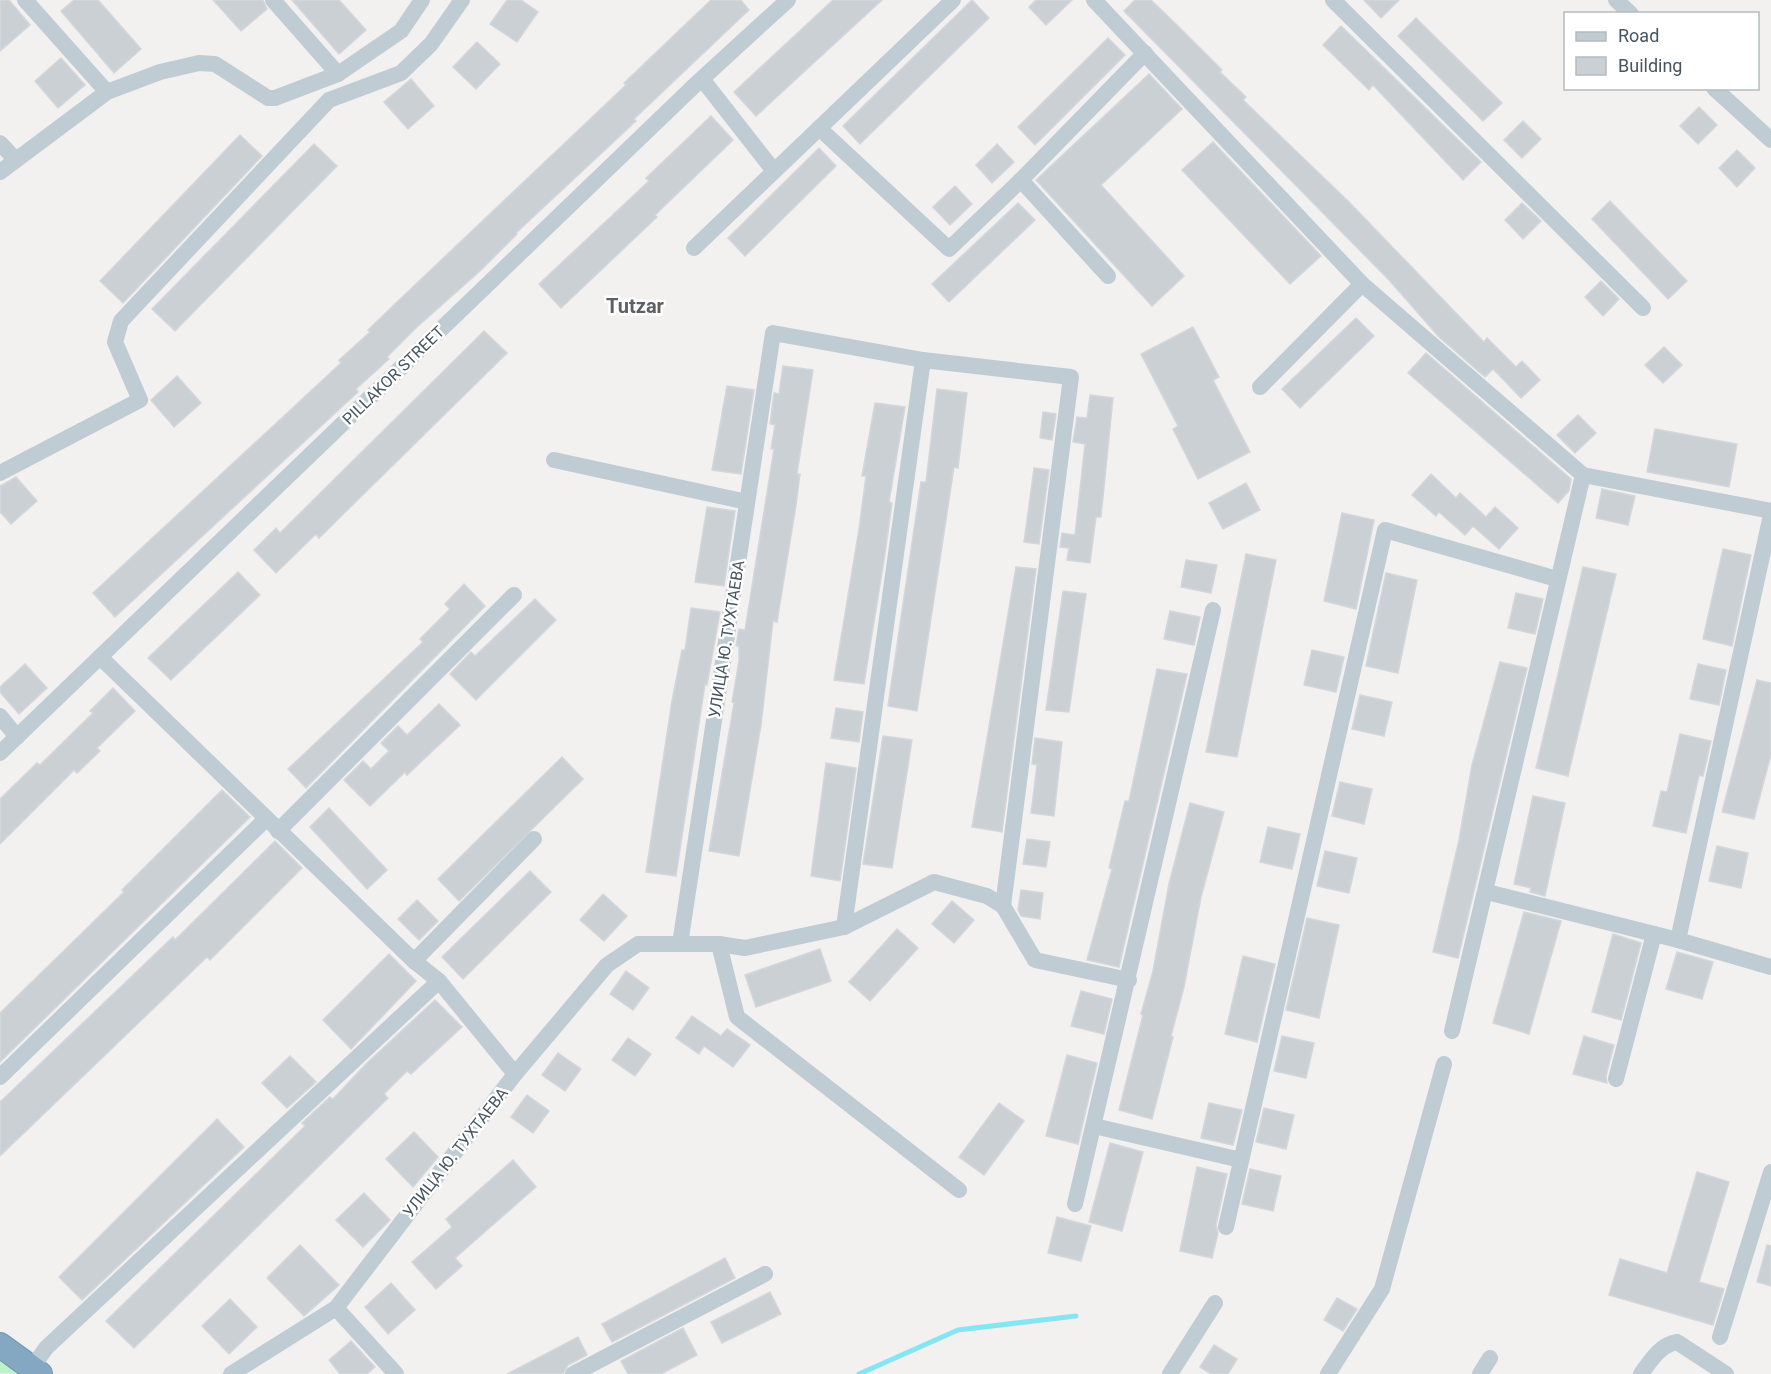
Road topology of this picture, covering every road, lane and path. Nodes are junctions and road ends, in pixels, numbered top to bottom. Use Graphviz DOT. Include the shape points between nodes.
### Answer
graph roads {
  1 [pos="25,0"];
  2 [pos="273,0"];
  3 [pos="422,0"];
  4 [pos="462,0"];
  5 [pos="788,0"];
  6 [pos="953,0"];
  7 [pos="1094,0"];
  8 [pos="1333,0"];
  9 [pos="1616,0"];
  10 [pos="1629,12"];
  11 [pos="1145,53"];
  12 [pos="338,74"];
  13 [pos="702,79"];
  14 [pos="1716,90"];
  15 [pos="107,92"];
  16 [pos="819,128"];
  17 [pos="1771,140"];
  18 [pos="0,143"];
  19 [pos="15,159"];
  20 [pos="774,171"];
  21 [pos="0,172"];
  22 [pos="1021,180"];
  23 [pos="694,248"];
  24 [pos="1108,276"];
  25 [pos="1362,284"];
  26 [pos="1643,308"];
  27 [pos="923,360"];
  28 [pos="1260,387"];
  29 [pos="554,460"];
  30 [pos="0,473"];
  31 [pos="1583,475"];
  32 [pos="747,502"];
  33 [pos="1771,513"];
  34 [pos="1557,579"];
  35 [pos="514,595"];
  36 [pos="1213,610"];
  37 [pos="100,657"];
  38 [pos="0,716"];
  39 [pos="17,736"];
  40 [pos="0,753"];
  41 [pos="266,819"];
  42 [pos="278,831"];
  43 [pos="534,840"];
  44 [pos="1487,892"];
  45 [pos="1004,906"];
  46 [pos="844,927"];
  47 [pos="1654,934"];
  48 [pos="1678,940"];
  49 [pos="680,944"];
  50 [pos="719,944"];
  51 [pos="414,961"];
  52 [pos="1771,967"];
  53 [pos="1129,980"];
  54 [pos="439,981"];
  55 [pos="1452,1031"];
  56 [pos="1444,1064"];
  57 [pos="515,1074"];
  58 [pos="0,1077"];
  59 [pos="1616,1079"];
  60 [pos="1094,1126"];
  61 [pos="1241,1160"];
  62 [pos="1771,1173"];
  63 [pos="959,1190"];
  64 [pos="1075,1204"];
  65 [pos="1226,1227"];
  66 [pos="765,1274"];
  67 [pos="1215,1303"];
  68 [pos="336,1308"];
  69 [pos="1720,1337"];
  70 [pos="0,1345"];
  71 [pos="1490,1358"];
  72 [pos="36,1371"];
  73 [pos="231,1374"];
  74 [pos="396,1374"];
  75 [pos="573,1374"];
  76 [pos="1170,1374"];
  77 [pos="1328,1374"];
  78 [pos="1480,1374"];
  79 [pos="1641,1374"];
  80 [pos="1726,1374"];
  1 -- 15 [label="street"];
  2 -- 12 [label="street"];
  3 -- 12 [label="street" via="401,31"];
  4 -- 30 [label="street" via="430,44 401,73 329,100 121,321 115,342 140,400"];
  5 -- 13 [label="street, PILLAKOR STREET"];
  6 -- 16 [label="street"];
  7 -- 11 [label="street"];
  8 -- 26 [label="street"];
  9 -- 10 [label="street"];
  11 -- 22 [label="street"];
  11 -- 25 [label="street"];
  12 -- 15 [label="street" via="268,98 215,64 199,63 160,72"];
  13 -- 20 [label="street"];
  13 -- 37 [label="street, PILLAKOR STREET"];
  14 -- 17 [label="street"];
  15 -- 19 [label="street"];
  16 -- 20 [label="street"];
  16 -- 22 [label="street" via="949,249"];
  18 -- 19 [label="street"];
  19 -- 21 [label="street"];
  20 -- 23 [label="street"];
  22 -- 24 [label="street"];
  25 -- 28 [label="street"];
  25 -- 31 [label="street"];
  27 -- 32 [label="street, УЛИЦА Ю. ТУХТАЕВА" via="773,333"];
  27 -- 45 [label="street" via="1071,377"];
  27 -- 46 [label="street"];
  29 -- 32 [label="street"];
  31 -- 33 [label="street"];
  31 -- 34 [label="street"];
  32 -- 49 [label="street, УЛИЦА Ю. ТУХТАЕВА"];
  33 -- 48 [label="street"];
  34 -- 44 [label="street"];
  34 -- 61 [label="street" via="1385,530"];
  35 -- 42 [label="street"];
  36 -- 53 [label="street"];
  37 -- 39 [label="street, PILLAKOR STREET"];
  37 -- 41 [label="street"];
  38 -- 39 [label="street"];
  39 -- 40 [label="street, PILLAKOR STREET"];
  41 -- 42 [label="street"];
  41 -- 58 [label="street"];
  42 -- 51 [label="street"];
  43 -- 51 [label="street"];
  44 -- 47 [label="street"];
  44 -- 55 [label="street"];
  45 -- 46 [label="street, УЛИЦА Ю. ТУХТАЕВА" via="987,896 934,882"];
  45 -- 53 [label="street" via="1035,960"];
  46 -- 50 [label="street, УЛИЦА Ю. ТУХТАЕВА" via="745,948"];
  47 -- 48 [label="street"];
  47 -- 59 [label="street"];
  48 -- 52 [label="street"];
  49 -- 50 [label="street, УЛИЦА Ю. ТУХТАЕВА"];
  49 -- 57 [label="street, УЛИЦА Ю. ТУХТАЕВА" via="638,944 607,965"];
  50 -- 63 [label="street" via="737,1017"];
  51 -- 54 [label="street"];
  53 -- 60 [label="street"];
  54 -- 57 [label="street"];
  54 -- 72 [label="street" via="46,1348"];
  56 -- 77 [label="street" via="1382,1289"];
  57 -- 68 [label="street, УЛИЦА Ю. ТУХТАЕВА"];
  60 -- 61 [label="street"];
  60 -- 64 [label="street"];
  61 -- 65 [label="street"];
  62 -- 69 [label="street"];
  66 -- 75 [label="street"];
  67 -- 76 [label="street"];
  68 -- 73 [label="street, УЛИЦА Ю. ТУХТАЕВА"];
  68 -- 74 [label="street"];
  70 -- 72 [label="highway"];
  71 -- 78 [label="street"];
  79 -- 80 [label="street" via="1659,1351 1677,1342"];
}
